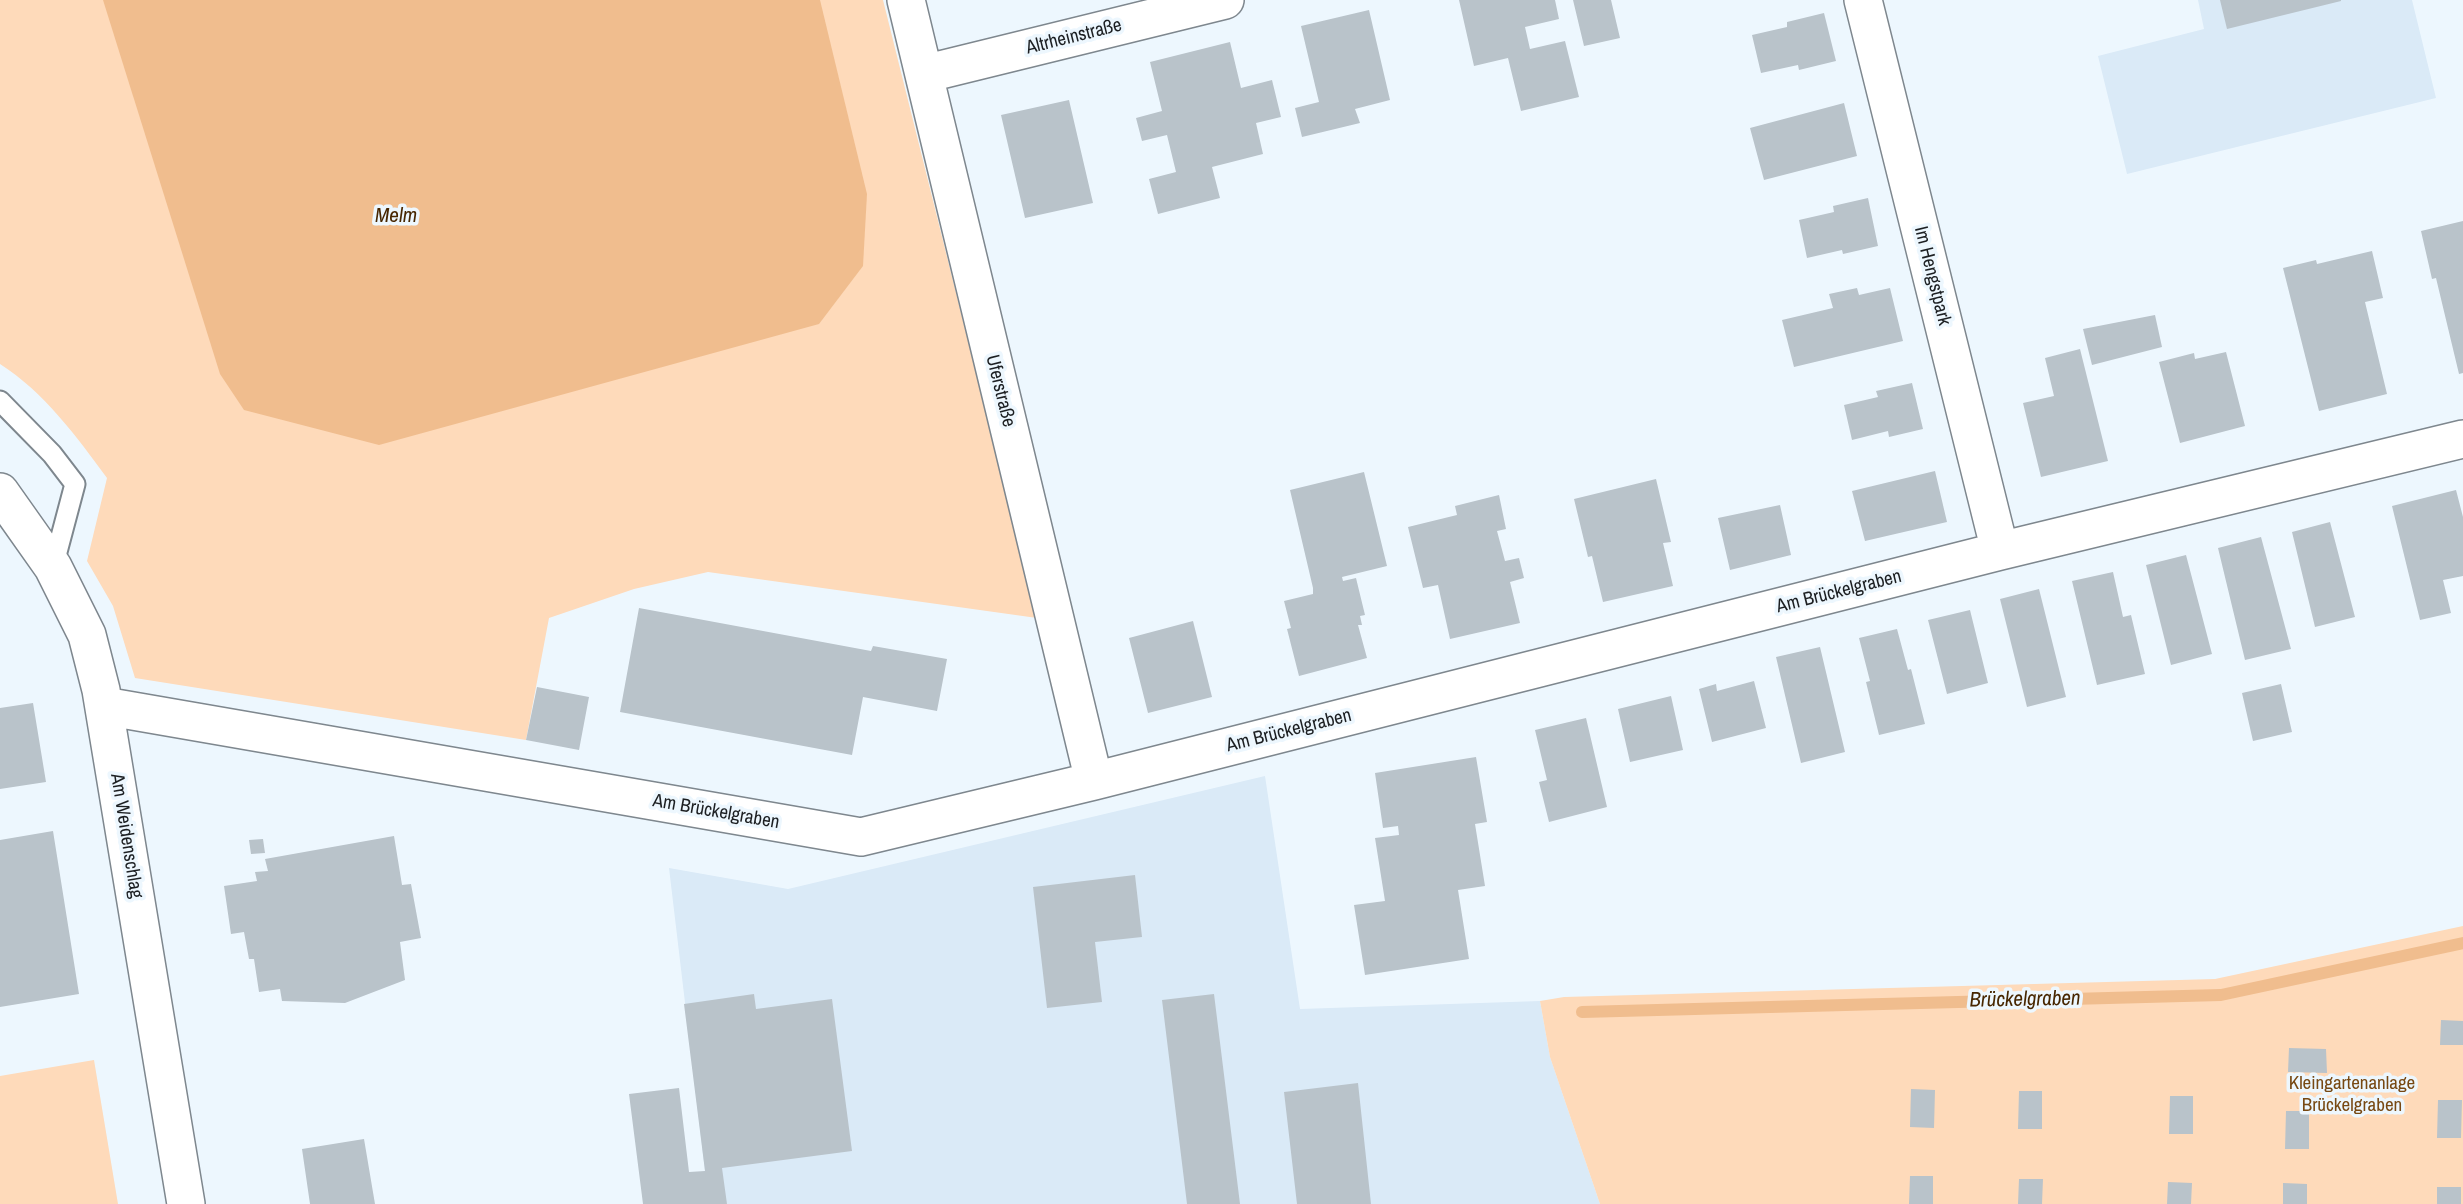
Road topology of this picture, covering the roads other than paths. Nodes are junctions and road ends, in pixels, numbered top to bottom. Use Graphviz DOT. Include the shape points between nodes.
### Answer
graph roads {
  1 [pos="906,0"];
  2 [pos="1225,0"];
  3 [pos="1863,0"];
  4 [pos="924,74"];
  5 [pos="0,401"];
  6 [pos="2463,439"];
  7 [pos="0,492"];
  8 [pos="2000,551"];
  9 [pos="53,566"];
  10 [pos="104,706"];
  11 [pos="1094,781"];
  12 [pos="186,1204"];
  1 -- 4 [label="street, Uferstraße"];
  2 -- 4 [label="street, Altrheinstraße"];
  3 -- 8 [label="street, Im Hengstpark"];
  4 -- 11 [label="street, Uferstraße"];
  5 -- 9 [label="lane" via="75,484"];
  6 -- 8 [label="street, Am Brückelgraben"];
  7 -- 9 [label="street, Am Weidenschlag"];
  8 -- 11 [label="street, Am Brückelgraben"];
  9 -- 10 [label="street, Am Weidenschlag" via="88,635"];
  10 -- 11 [label="street, Am Brückelgraben" via="861,837"];
  10 -- 12 [label="street, Am Weidenschlag"];
}
